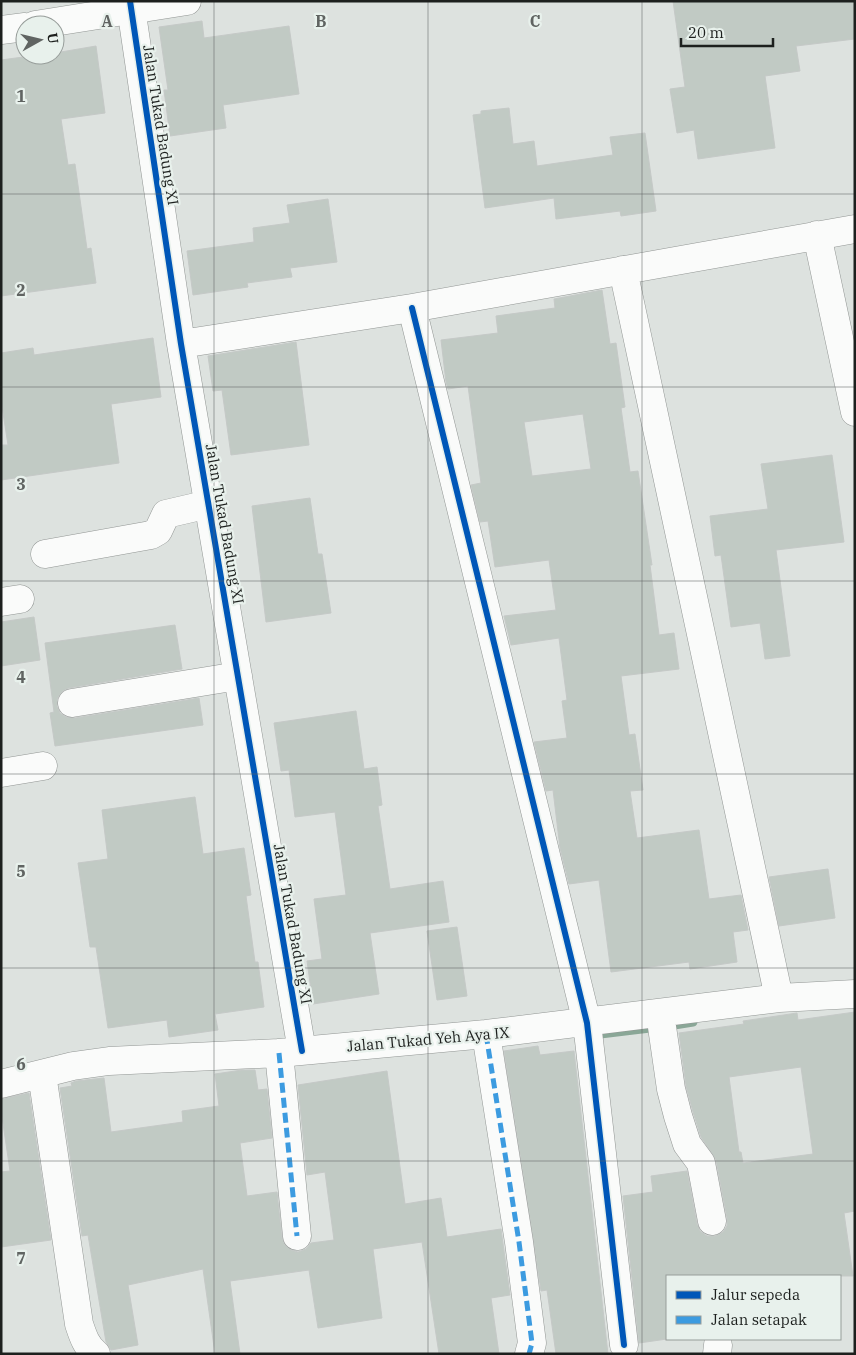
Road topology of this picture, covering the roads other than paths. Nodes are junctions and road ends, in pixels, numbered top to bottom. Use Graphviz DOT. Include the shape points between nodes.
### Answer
graph roads {
  1 [pos="187,1"];
  2 [pos="131,6"];
  3 [pos="65,19"];
  4 [pos="15,28"];
  5 [pos="1,30"];
  6 [pos="855,229"];
  7 [pos="817,234"];
  8 [pos="623,270"];
  9 [pos="412,308"];
  10 [pos="182,344"];
  11 [pos="855,412"];
  12 [pos="209,504"];
  13 [pos="45,554"];
  14 [pos="238,676"];
  15 [pos="72,703"];
  16 [pos="43,766"];
  17 [pos="1,773"];
  18 [pos="855,994"];
  19 [pos="779,998"];
  20 [pos="660,1013"];
  21 [pos="587,1023"];
  22 [pos="486,1034"];
  23 [pos="290,1052"];
  24 [pos="42,1074"];
  25 [pos="1,1084"];
  26 [pos="712,1221"];
  27 [pos="297,1236"];
  28 [pos="624,1345"];
  29 [pos="96,1354"];
  30 [pos="529,1354"];
  1 -- 2 [label="street"];
  2 -- 3 [label="street"];
  2 -- 10 [label="street, Jalan Tukad Badung XI"];
  4 -- 5 [label="street"];
  6 -- 7 [label="street"];
  7 -- 8 [label="street"];
  7 -- 11 [label="street"];
  8 -- 9 [label="street"];
  8 -- 19 [label="street"];
  9 -- 10 [label="street"];
  9 -- 21 [label="street"];
  10 -- 12 [label="street, Jalan Tukad Badung XI"];
  12 -- 13 [label="street" via="166,514 158,531 151,536"];
  12 -- 14 [label="street, Jalan Tukad Badung XI"];
  14 -- 15 [label="street"];
  14 -- 23 [label="street, Jalan Tukad Badung XI"];
  16 -- 17 [label="street"];
  18 -- 19 [label="street, Jalan Tukad Yeh Aya IX"];
  19 -- 20 [label="street, Jalan Tukad Yeh Aya IX"];
  20 -- 21 [label="street, Jalan Tukad Yeh Aya IX"];
  20 -- 26 [label="street" via="671,1089 687,1144 701,1163"];
  21 -- 22 [label="street, Jalan Tukad Yeh Aya IX"];
  21 -- 28 [label="street"];
  22 -- 23 [label="street, Jalan Tukad Yeh Aya IX"];
  22 -- 30 [label="street" via="519,1242 532,1343"];
  23 -- 24 [label="street, Jalan Tukad Yeh Aya IX" via="109,1061"];
  23 -- 27 [label="street, Jalan Tukad Badung XI"];
  24 -- 25 [label="street, Jalan Tukad Yeh Aya IX"];
  24 -- 29 [label="street" via="79,1324 84,1340"];
}
